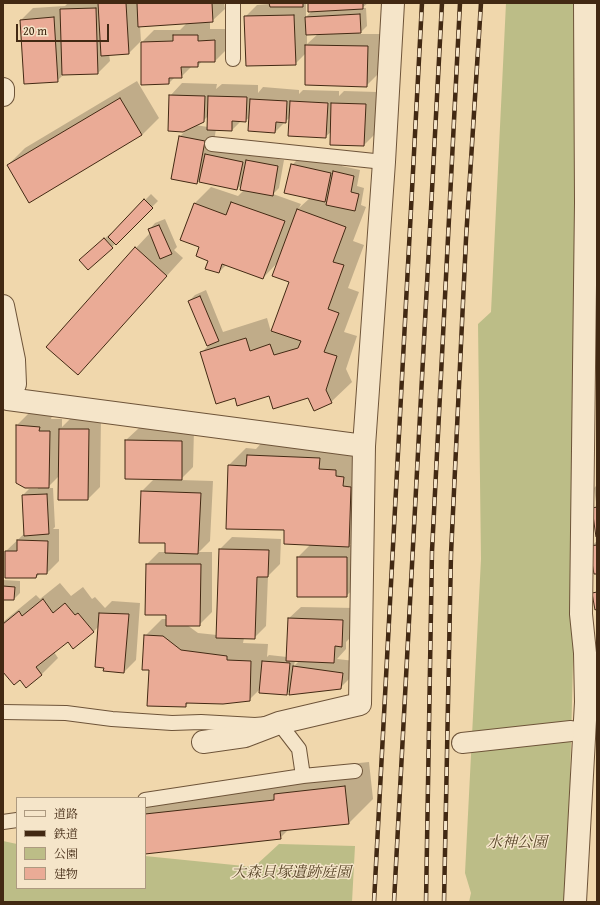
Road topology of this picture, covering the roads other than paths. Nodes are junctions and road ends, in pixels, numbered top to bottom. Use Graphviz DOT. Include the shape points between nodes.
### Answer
graph roads {
  1 [pos="233,3"];
  2 [pos="393,3"];
  3 [pos="585,3"];
  4 [pos="233,60"];
  5 [pos="3,90"];
  6 [pos="3,95"];
  7 [pos="212,144"];
  8 [pos="384,162"];
  9 [pos="592,202"];
  10 [pos="3,306"];
  11 [pos="591,319"];
  12 [pos="5,398"];
  13 [pos="364,446"];
  14 [pos="590,450"];
  15 [pos="592,701"];
  16 [pos="3,712"];
  17 [pos="279,722"];
  18 [pos="572,731"];
  19 [pos="203,742"];
  20 [pos="462,743"];
  21 [pos="355,771"];
  22 [pos="303,776"];
  23 [pos="146,800"];
  24 [pos="16,820"];
  25 [pos="3,822"];
  26 [pos="575,902"];
  1 -- 4 [label="lane"];
  2 -- 8 [label="street"];
  3 -- 9 [label="street"];
  5 -- 6 [label="street"];
  7 -- 8 [label="lane"];
  8 -- 13 [label="street"];
  9 -- 11 [label="street"];
  10 -- 12 [label="street" via="14,360 15,384"];
  11 -- 14 [label="street"];
  12 -- 13 [label="street"];
  13 -- 17 [label="street" via="360,704"];
  14 -- 15 [label="street" via="581,614"];
  15 -- 26 [label="street"];
  16 -- 17 [label="lane" via="66,713 172,723 255,725"];
  17 -- 19 [label="street" via="245,736"];
  17 -- 22 [label="lane" via="298,749"];
  18 -- 20 [label="street"];
  21 -- 22 [label="lane"];
  22 -- 23 [label="lane"];
  24 -- 25 [label="lane"];
}
